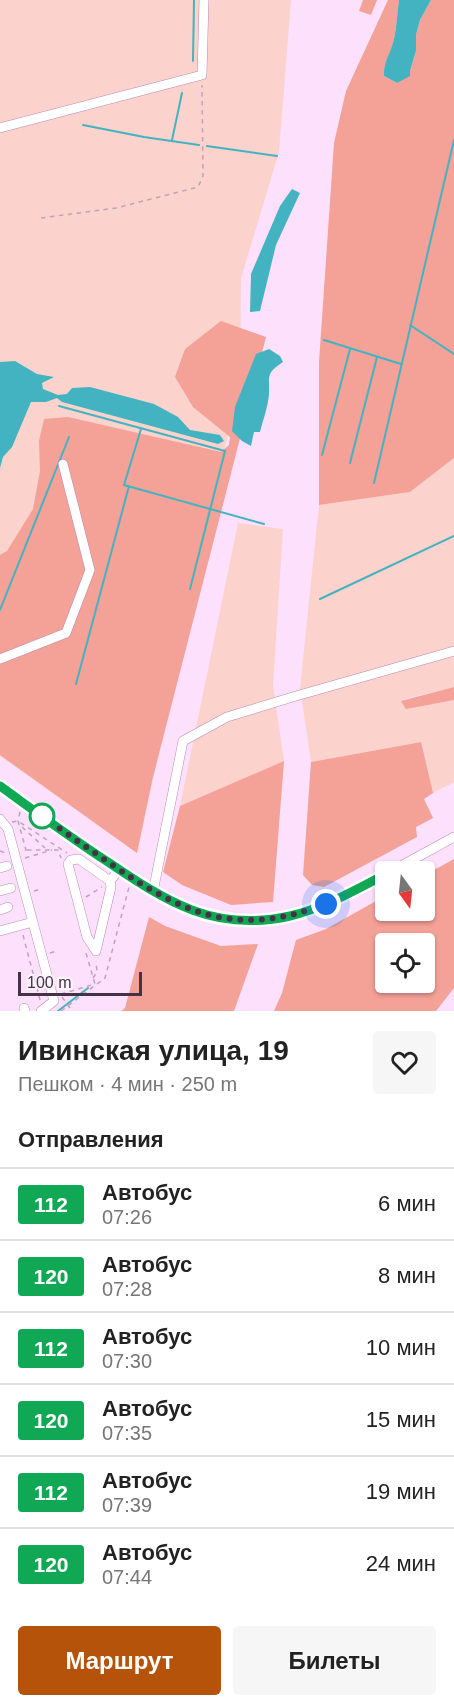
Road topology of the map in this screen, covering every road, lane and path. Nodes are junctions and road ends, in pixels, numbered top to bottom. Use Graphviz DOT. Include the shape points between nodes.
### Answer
graph roads {
  1 [pos="204,0"];
  2 [pos="202,75"];
  3 [pos="0,128"];
  4 [pos="41,218"];
  5 [pos="63,464"];
  6 [pos="454,651"];
  7 [pos="0,659"];
  8 [pos="0,786"];
  9 [pos="22,808"];
  10 [pos="0,819"];
  11 [pos="20,825"];
  12 [pos="4,830"];
  13 [pos="454,837"];
  14 [pos="65,845"];
  15 [pos="45,849"];
  16 [pos="26,850"];
  17 [pos="53,850"];
  18 [pos="60,850"];
  19 [pos="22,859"];
  20 [pos="75,859"];
  21 [pos="410,861"];
  22 [pos="62,862"];
  23 [pos="119,870"];
  24 [pos="375,880"];
  25 [pos="110,881"];
  26 [pos="129,886"];
  27 [pos="11,888"];
  28 [pos="41,889"];
  29 [pos="0,891"];
  30 [pos="32,891"];
  31 [pos="153,892"];
  32 [pos="78,900"];
  33 [pos="33,922"];
  34 [pos="20,925"];
  35 [pos="0,931"];
  36 [pos="85,948"];
  37 [pos="57,951"];
  38 [pos="96,951"];
  39 [pos="49,954"];
  40 [pos="93,978"];
  41 [pos="54,1001"];
  42 [pos="66,1002"];
  43 [pos="68,1006"];
  44 [pos="42,1010"];
  45 [pos="61,1011"];
  46 [pos="72,1011"];
  1 -- 2 [label="street"];
  2 -- 3 [label="street"];
  2 -- 4 [label="path" via="203,176 198,187 117,208"];
  5 -- 7 [label="street" via="90,570 66,633"];
  6 -- 31 [label="street" via="227,717 183,741"];
  8 -- 23 [label="street"];
  9 -- 18 [label="path" via="18,820"];
  10 -- 12 [label="street"];
  11 -- 15 [label="path"];
  12 -- 33 [label="street"];
  13 -- 21 [label="street"];
  14 -- 18 [label="path"];
  15 -- 16 [label="path"];
  15 -- 17 [label="path"];
  17 -- 18 [label="path"];
  17 -- 19 [label="path"];
  18 -- 20 [label="path"];
  18 -- 22 [label="path"];
  20 -- 25 [label="street"];
  20 -- 32 [label="street" via="68,864"];
  23 -- 25 [label="street"];
  23 -- 31 [label="street"];
  24 -- 31 [label="street" via="305,912 256,920 216,918"];
  25 -- 32 [label="path"];
  25 -- 38 [label="street"];
  26 -- 43 [label="path" via="105,978"];
  27 -- 29 [label="street"];
  28 -- 30 [label="path"];
  32 -- 38 [label="street" via="87,937"];
  33 -- 34 [label="street"];
  33 -- 41 [label="street"];
  34 -- 35 [label="street"];
  34 -- 44 [label="path"];
  36 -- 40 [label="path"];
  37 -- 39 [label="path"];
  38 -- 40 [label="path" via="98,972"];
  40 -- 41 [label="path" via="95,984 60,994"];
  41 -- 44 [label="street"];
  42 -- 43 [label="path"];
  43 -- 45 [label="path"];
  43 -- 46 [label="path"];
}
